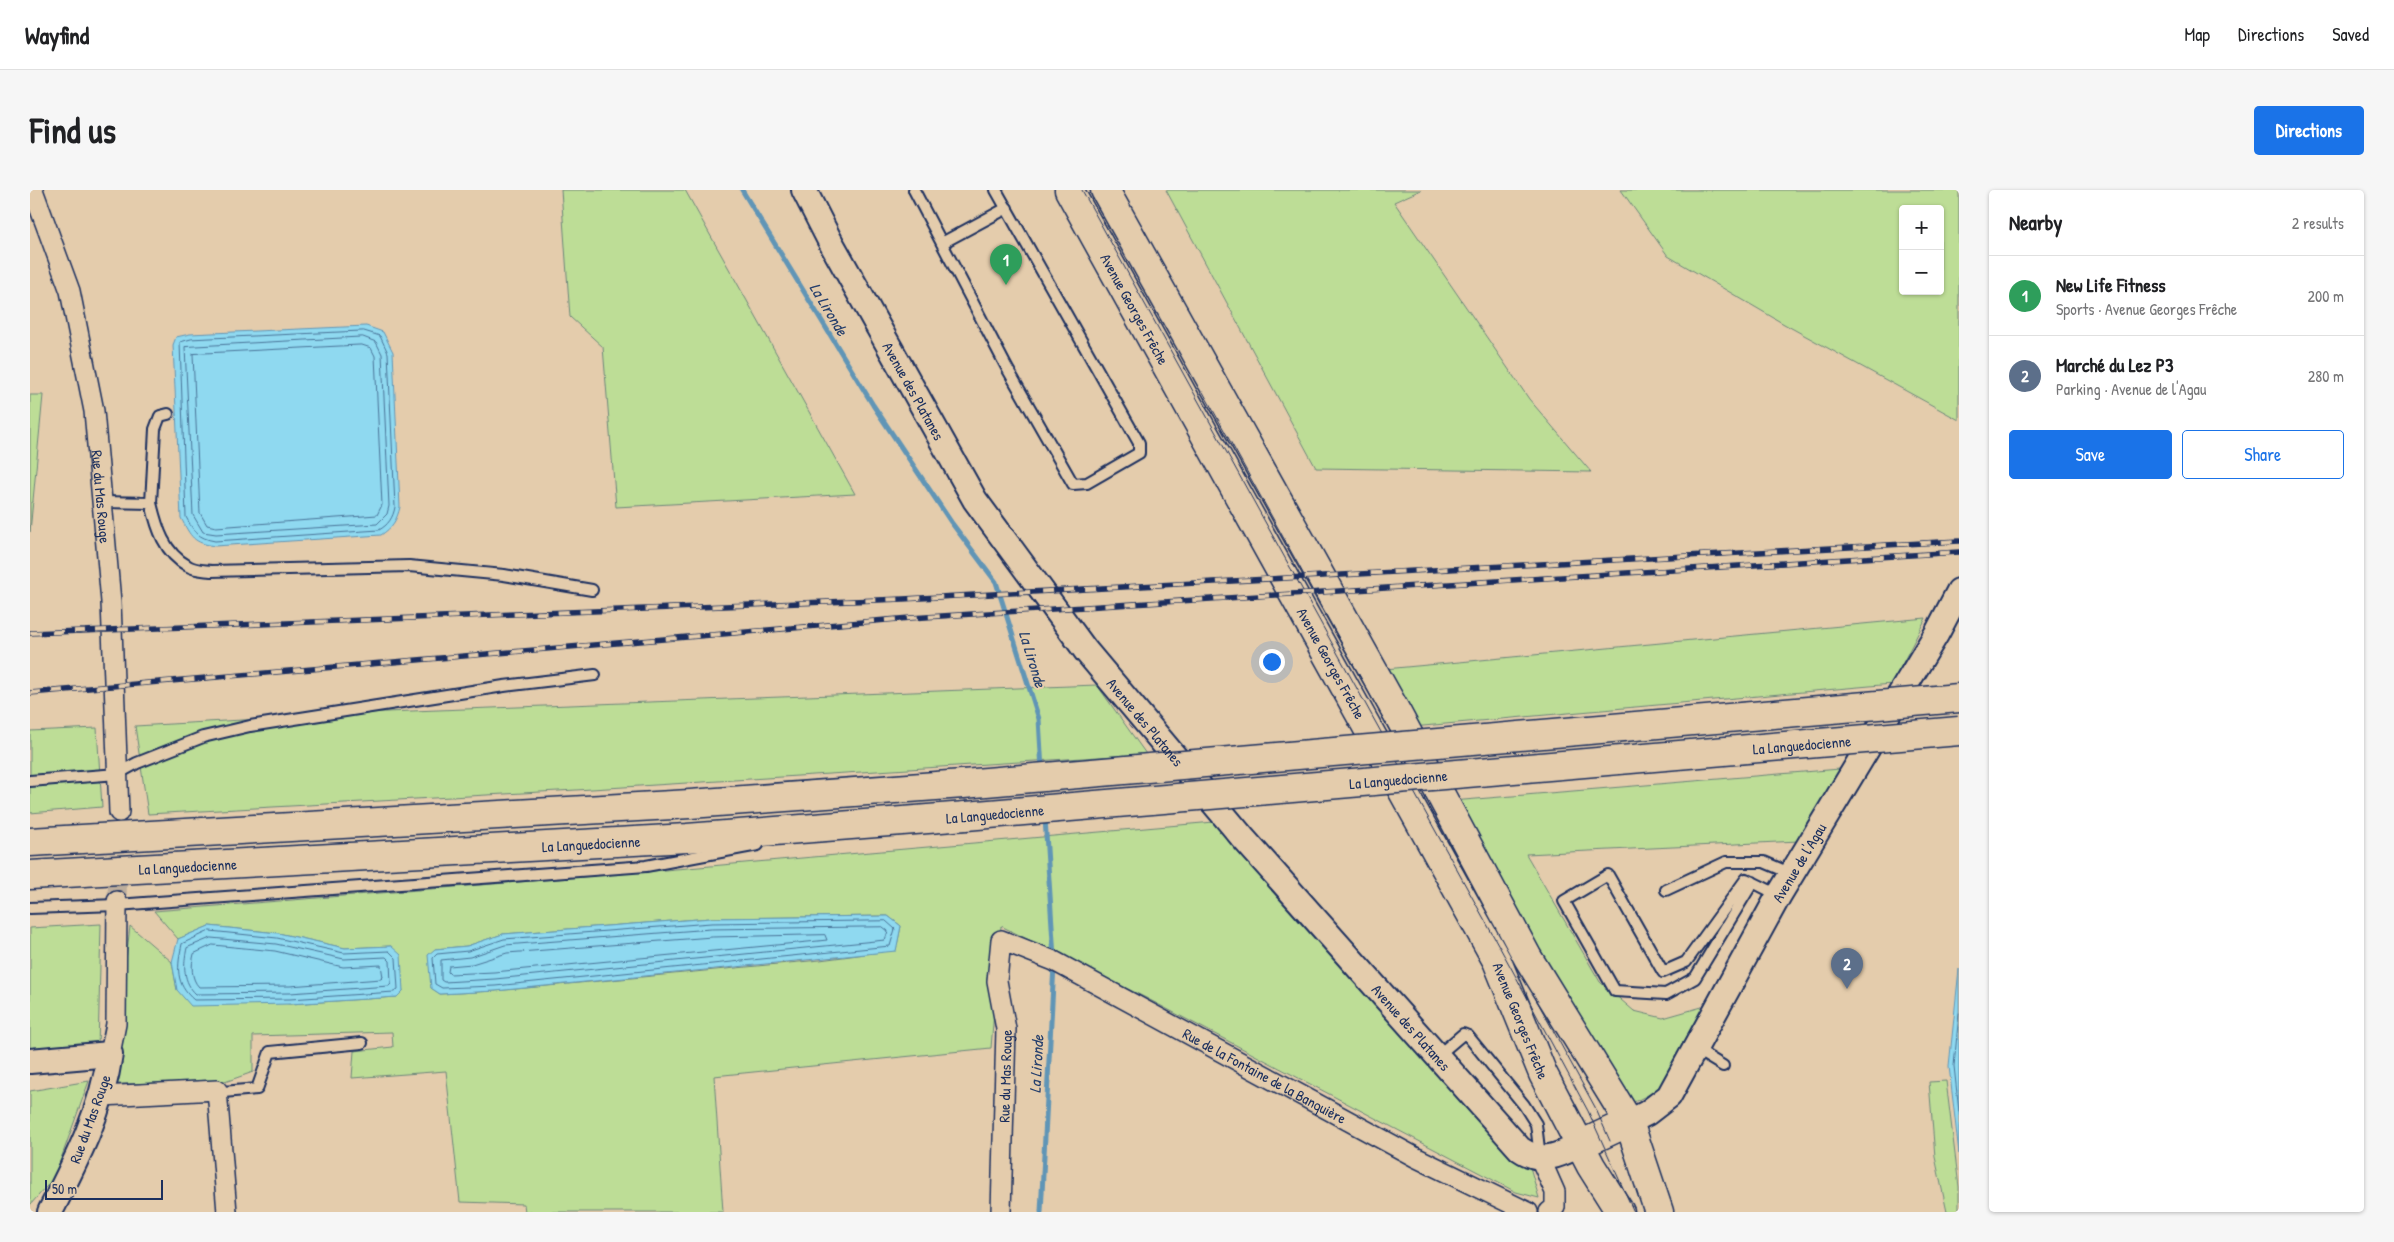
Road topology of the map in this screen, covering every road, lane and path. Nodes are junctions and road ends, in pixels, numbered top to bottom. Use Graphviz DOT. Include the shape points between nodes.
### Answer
graph roads {
  1 [pos="33,190"];
  2 [pos="804,190"];
  3 [pos="914,190"];
  4 [pos="996,190"];
  5 [pos="1069,190"];
  6 [pos="1105,190"];
  7 [pos="1007,208"];
  8 [pos="942,243"];
  9 [pos="168,414"];
  10 [pos="103,502"];
  11 [pos="150,503"];
  12 [pos="592,590"];
  13 [pos="1959,591"];
  14 [pos="595,675"];
  15 [pos="1959,698"];
  16 [pos="1959,731"];
  17 [pos="117,774"];
  18 [pos="30,781"];
  19 [pos="118,812"];
  20 [pos="862,826"];
  21 [pos="30,842"];
  22 [pos="1792,874"];
  23 [pos="30,875"];
  24 [pos="1753,882"];
  25 [pos="1666,890"];
  26 [pos="1779,895"];
  27 [pos="117,903"];
  28 [pos="30,908"];
  29 [pos="1001,940"];
  30 [pos="362,1043"];
  31 [pos="1695,1049"];
  32 [pos="110,1054"];
  33 [pos="1436,1057"];
  34 [pos="30,1061"];
  35 [pos="1723,1066"];
  36 [pos="217,1090"];
  37 [pos="102,1096"];
  38 [pos="1629,1122"];
  39 [pos="1580,1145"];
  40 [pos="1540,1158"];
  41 [pos="50,1212"];
  42 [pos="227,1212"];
  43 [pos="1001,1212"];
  44 [pos="1528,1212"];
  45 [pos="1549,1212"];
  46 [pos="1620,1212"];
  47 [pos="1659,1212"];
  1 -- 10 [label="street, Rue du Mas Rouge" via="70,291 80,334 94,411"];
  2 -- 33 [label="street, Avenue des Platanes" via="975,500 1080,643 1243,838"];
  3 -- 8 [label="lane"];
  4 -- 7 [label="lane"];
  5 -- 39 [label="main road, Avenue Georges Frêche" via="1497,961 1543,1074"];
  6 -- 38 [label="main road, Avenue Georges Frêche" via="1398,715 1528,958"];
  7 -- 8 [label="lane"];
  7 -- 8 [label="lane" via="1140,443 1140,453 1087,483 1073,484 1007,368"];
  9 -- 11 [label="lane" via="160,416 155,429"];
  10 -- 11 [label="lane"];
  10 -- 17 [label="street, Rue du Mas Rouge" via="111,602"];
  11 -- 12 [label="lane" via="159,534 173,555 189,567 211,571 409,566 504,575"];
  13 -- 22 [label="street, Avenue de l'Agau"];
  14 -- 17 [label="lane" via="250,726 203,737"];
  15 -- 21 [label="main road, bridge" via="962,784 681,805"];
  16 -- 20 [label="main road, La Languedocienne, bridge"];
  17 -- 18 [label="lane"];
  17 -- 19 [label="street, Rue du Mas Rouge"];
  20 -- 23 [label="main road, La Languedocienne"];
  20 -- 27 [label="lane" via="646,866"];
  22 -- 25 [label="lane" via="1764,862 1726,862"];
  22 -- 26 [label="street, Avenue de l'Agau"];
  24 -- 24 [label="lane" via="1746,879 1686,962 1663,972 1608,875 1564,901 1615,991 1666,994 1695,978"];
  24 -- 26 [label="lane"];
  26 -- 31 [label="street, Avenue de l'Agau"];
  27 -- 28 [label="lane"];
  27 -- 32 [label="street, Rue du Mas Rouge" via="116,1024"];
  29 -- 43 [label="street, Rue du Mas Rouge" via="997,981 1006,1029"];
  29 -- 44 [label="street, Rue de la Fontaine de la Banquière" via="1054,961 1415,1157"];
  30 -- 36 [label="lane" via="270,1052 257,1089"];
  31 -- 35 [label="lane"];
  31 -- 38 [label="street, Avenue de l'Agau" via="1669,1096"];
  32 -- 34 [label="street"];
  32 -- 37 [label="street, Rue du Mas Rouge"];
  33 -- 40 [label="street, Avenue des Platanes" via="1520,1149 1529,1156"];
  33 -- 40 [label="lane" via="1463,1034 1468,1036 1536,1124"];
  36 -- 37 [label="street"];
  36 -- 42 [label="street"];
  37 -- 41 [label="street, Rue du Mas Rouge" via="83,1148"];
  38 -- 39 [label="main road"];
  38 -- 47 [label="main road, Avenue Georges Frêche"];
  39 -- 40 [label="street" via="1548,1159"];
  39 -- 46 [label="main road, Avenue Georges Frêche"];
  40 -- 45 [label="street" via="1555,1192 1554,1207"];
}
